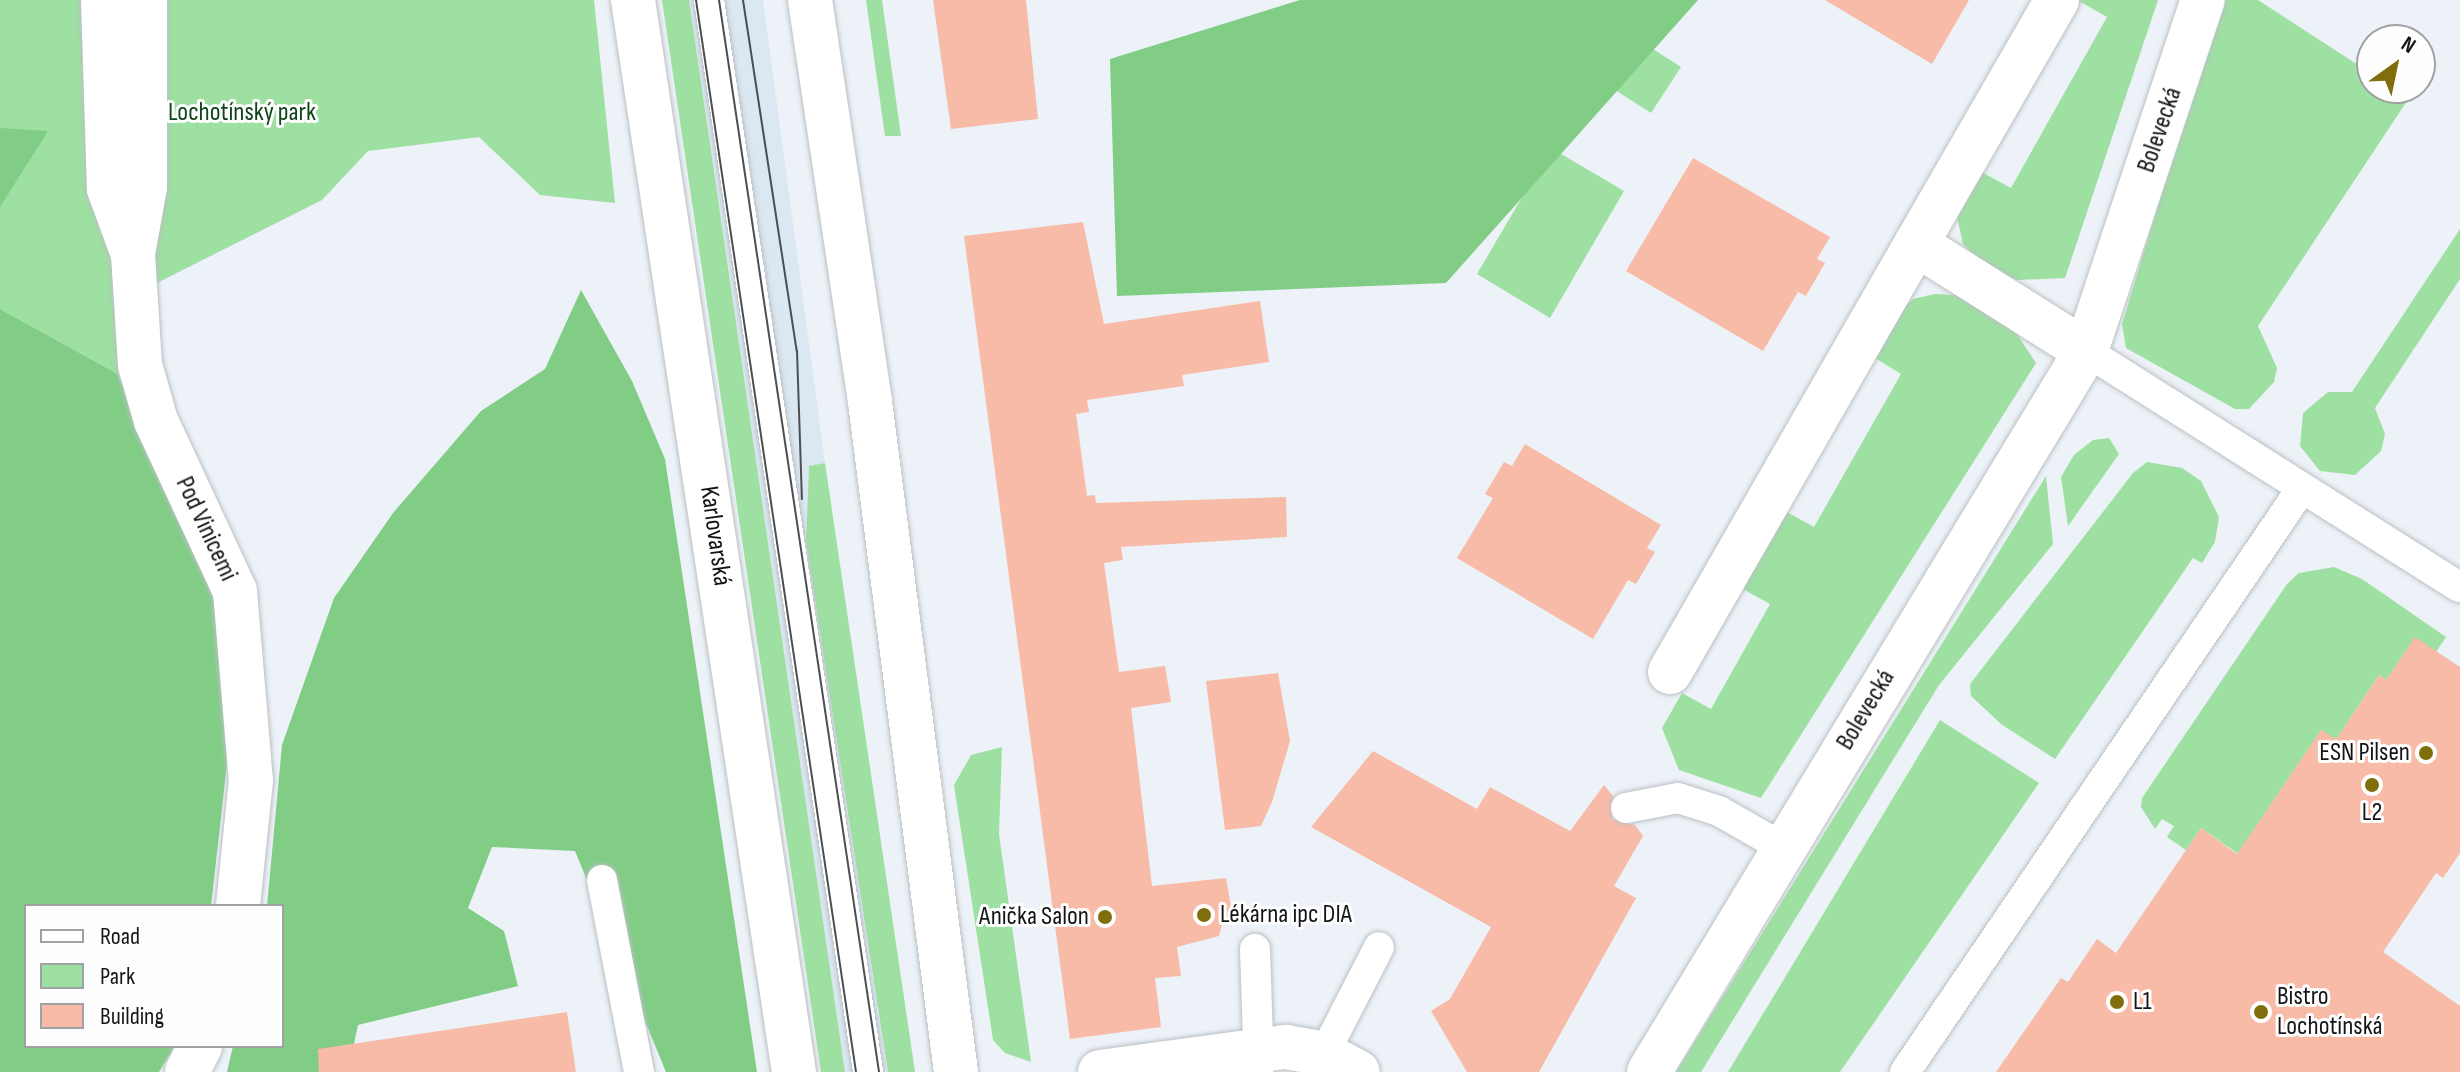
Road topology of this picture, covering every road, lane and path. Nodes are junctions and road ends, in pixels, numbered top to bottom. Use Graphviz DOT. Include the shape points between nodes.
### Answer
graph roads {
  1 [pos="103,0"];
  2 [pos="145,0"];
  3 [pos="633,0"];
  4 [pos="709,0"];
  5 [pos="810,0"];
  6 [pos="2057,0"];
  7 [pos="2203,0"];
  8 [pos="1916,244"];
  9 [pos="133,254"];
  10 [pos="2086,351"];
  11 [pos="2302,488"];
  12 [pos="2460,587"];
  13 [pos="1670,672"];
  14 [pos="1626,808"];
  15 [pos="1782,847"];
  16 [pos="602,880"];
  17 [pos="238,904"];
  18 [pos="1379,947"];
  19 [pos="1255,949"];
  20 [pos="199,1048"];
  21 [pos="1260,1061"];
  22 [pos="1341,1063"];
  23 [pos="187,1072"];
  24 [pos="639,1072"];
  25 [pos="794,1072"];
  26 [pos="868,1072"];
  27 [pos="956,1072"];
  28 [pos="1100,1072"];
  29 [pos="1649,1072"];
  30 [pos="1905,1072"];
  1 -- 9 [label="street, Pod Vinicemi" via="109,189"];
  2 -- 9 [label="street, Pod Vinicemi" via="145,187"];
  3 -- 25 [label="street, Karlovarská"];
  4 -- 26 [label="lane"];
  5 -- 27 [label="street" via="870,402"];
  6 -- 8 [label="street"];
  7 -- 10 [label="street, Bolevecká"];
  8 -- 10 [label="street"];
  8 -- 13 [label="street"];
  9 -- 17 [label="street, Pod Vinicemi" via="140,365 156,421 235,591 251,780"];
  10 -- 11 [label="lane"];
  10 -- 15 [label="street, Bolevecká"];
  11 -- 12 [label="lane"];
  11 -- 30 [label="lane"];
  14 -- 15 [label="lane" via="1678,798 1719,811"];
  15 -- 29 [label="street, Bolevecká"];
  16 -- 24 [label="lane"];
  18 -- 22 [label="lane"];
  19 -- 21 [label="lane"];
  20 -- 23 [label="street"];
  21 -- 22 [label="street" via="1286,1047"];
  21 -- 28 [label="street"];
}
